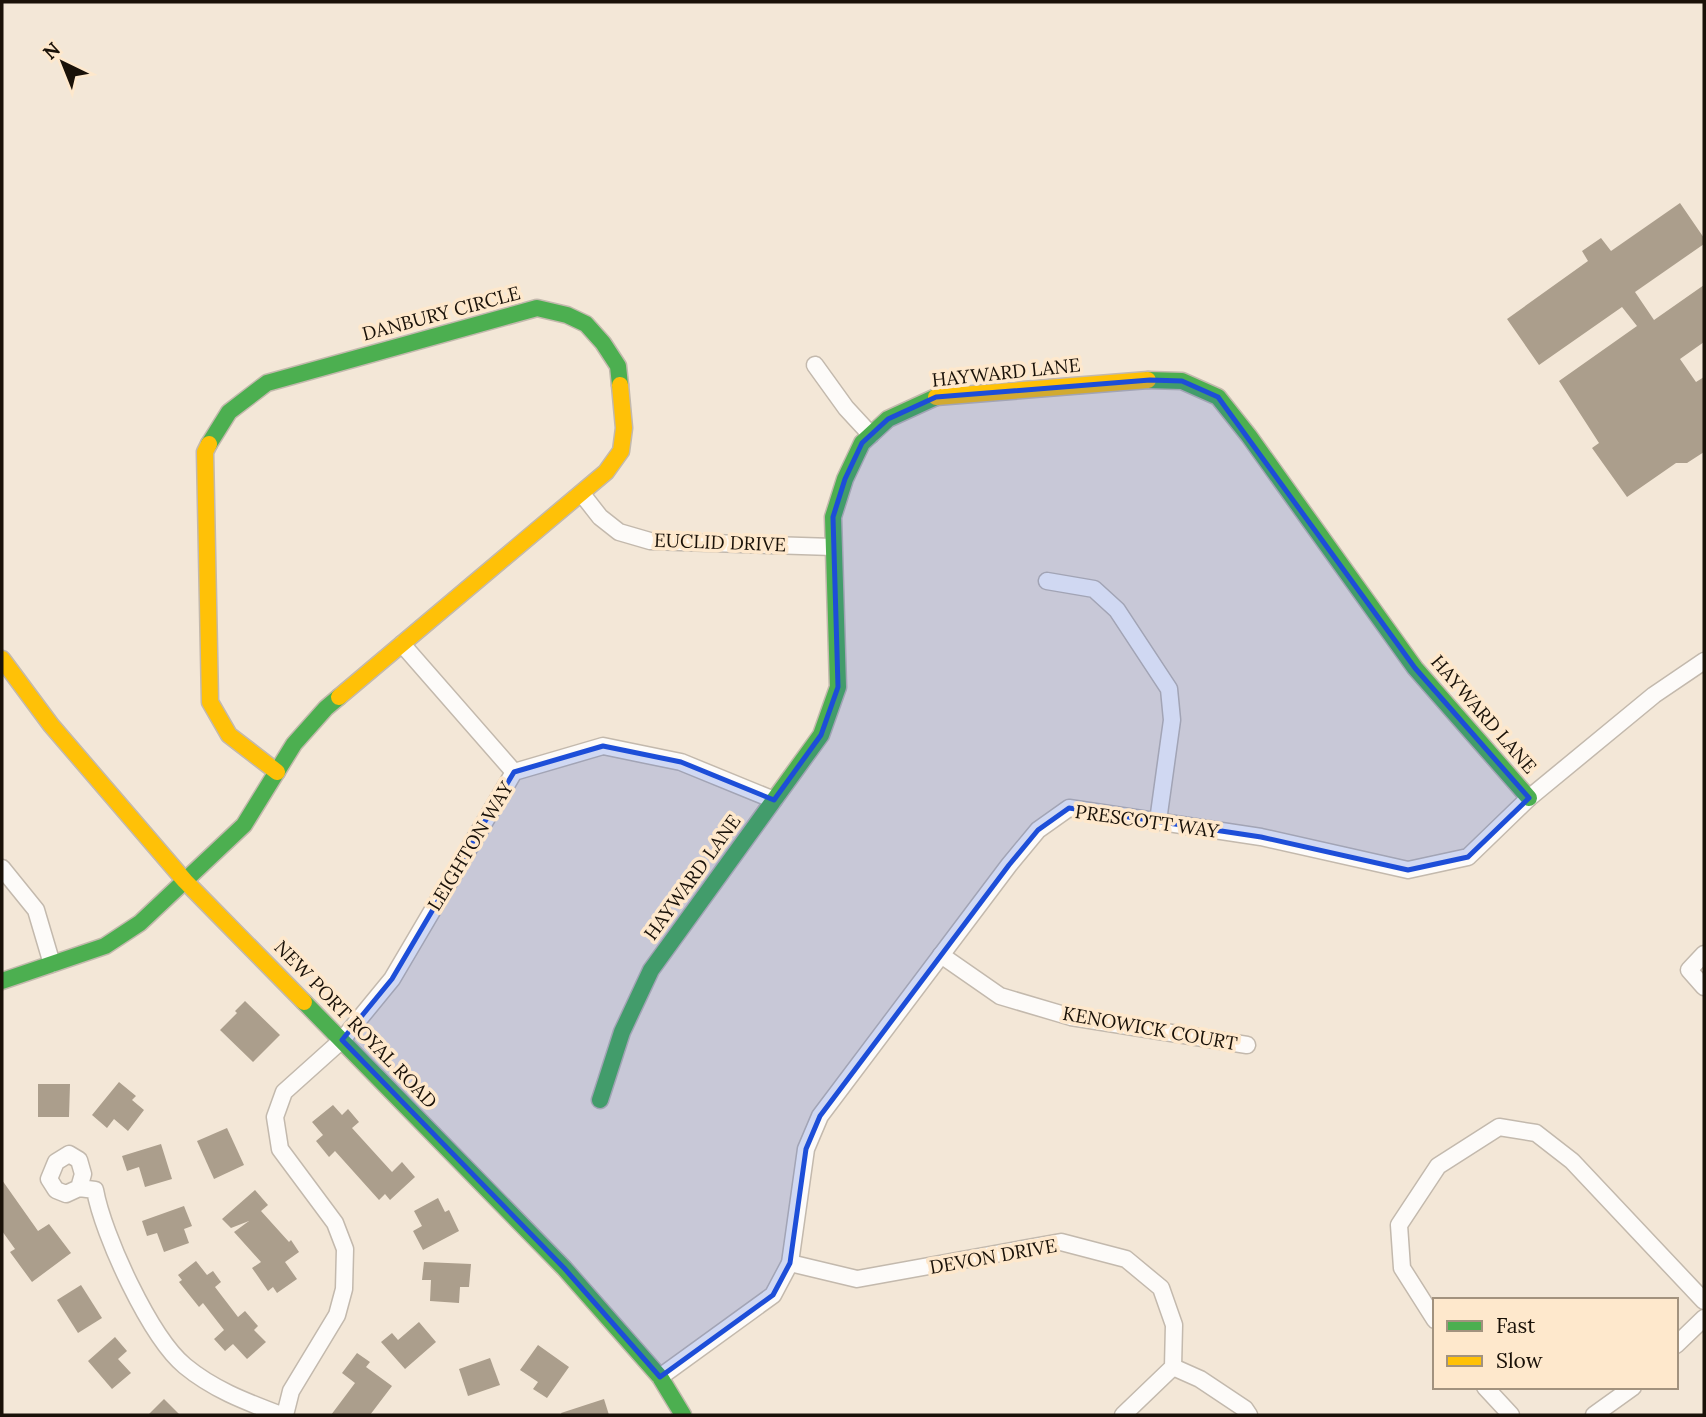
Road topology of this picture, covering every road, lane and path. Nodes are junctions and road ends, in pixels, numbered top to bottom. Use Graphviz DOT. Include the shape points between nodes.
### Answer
graph roads {
  1 [pos="815,365"];
  2 [pos="871,435"];
  3 [pos="582,494"];
  4 [pos="833,547"];
  5 [pos="1047,581"];
  6 [pos="402,644"];
  7 [pos="2,659"];
  8 [pos="1704,661"];
  9 [pos="277,772"];
  10 [pos="514,772"];
  11 [pos="1529,797"];
  12 [pos="774,800"];
  13 [pos="1158,821"];
  14 [pos="2,868"];
  15 [pos="185,880"];
  16 [pos="1704,954"];
  17 [pos="941,956"];
  18 [pos="52,964"];
  19 [pos="2,981"];
  20 [pos="1704,987"];
  21 [pos="342,1040"];
  22 [pos="1247,1045"];
  23 [pos="600,1100"];
  24 [pos="79,1188"];
  25 [pos="790,1263"];
  26 [pos="1704,1301"];
  27 [pos="1433,1317"];
  28 [pos="1704,1318"];
  29 [pos="1678,1343"];
  30 [pos="1173,1367"];
  31 [pos="660,1377"];
  32 [pos="1487,1389"];
  33 [pos="1630,1389"];
  34 [pos="283,1415"];
  35 [pos="683,1415"];
  36 [pos="1123,1415"];
  37 [pos="1249,1415"];
  38 [pos="1511,1415"];
  39 [pos="1594,1415"];
  1 -- 2 [label="street"];
  2 -- 4 [label="street, HAYWARD LANE" via="862,443 845,479 833,517"];
  2 -- 11 [label="street, HAYWARD LANE" via="888,419 936,397 1150,380 1182,381 1218,397 1415,668"];
  3 -- 4 [label="street, EUCLID DRIVE" via="619,532 650,541"];
  3 -- 6 [label="street, DANBURY CIRCLE"];
  3 -- 9 [label="street, DANBURY CIRCLE" via="621,451 624,428 618,366 586,324 567,315 537,308 267,383 235,402 205,452 210,702 230,738"];
  4 -- 12 [label="street, HAYWARD LANE" via="838,687 821,735"];
  5 -- 13 [label="street" via="1094,589 1117,610 1169,689 1172,720"];
  6 -- 9 [label="street, DANBURY CIRCLE" via="326,708 294,744"];
  6 -- 10 [label="street"];
  7 -- 15 [label="street, NEW PORT ROYAL ROAD" via="51,725"];
  8 -- 11 [label="street, PRESCOTT WAY" via="1654,695"];
  9 -- 15 [label="street, DANBURY CIRCLE" via="244,825"];
  10 -- 12 [label="street, LEIGHTON WAY" via="603,746 681,762"];
  10 -- 21 [label="street, LEIGHTON WAY" via="392,979"];
  11 -- 13 [label="street, PRESCOTT WAY" via="1468,857 1408,870 1261,837"];
  12 -- 23 [label="street, HAYWARD LANE" via="651,970 622,1031"];
  13 -- 17 [label="street, PRESCOTT WAY" via="1069,808 1038,830"];
  14 -- 18 [label="street" via="36,910"];
  15 -- 18 [label="street, DANBURY CIRCLE" via="140,923 105,946"];
  15 -- 21 [label="street, NEW PORT ROYAL ROAD"];
  16 -- 20 [label="street" via="1689,970"];
  17 -- 22 [label="street, KENOWICK COURT" via="1000,996 1071,1017"];
  17 -- 25 [label="street, PRESCOTT WAY" via="821,1116 806,1149"];
  18 -- 19 [label="street, DANBURY CIRCLE"];
  21 -- 31 [label="street, NEW PORT ROYAL ROAD" via="564,1268"];
  21 -- 34 [label="street, LEIGHTON WAY" via="284,1092 275,1117 280,1149 335,1223 345,1249 344,1289 337,1315 291,1391"];
  24 -- 34 [label="street" via="95,1190 121,1266 156,1330 183,1365 225,1393"];
  25 -- 30 [label="street, DEVON DRIVE" via="857,1279 1061,1242 1126,1259 1161,1289 1174,1325"];
  25 -- 31 [label="street, PRESCOTT WAY" via="773,1296"];
  26 -- 27 [label="street" via="1572,1161 1536,1133 1499,1127 1438,1166 1399,1226 1402,1268"];
  28 -- 29 [label="street"];
  30 -- 36 [label="street"];
  30 -- 37 [label="street" via="1200,1379"];
  31 -- 35 [label="street, NEW PORT ROYAL ROAD"];
  32 -- 38 [label="street"];
  33 -- 39 [label="street"];
}
